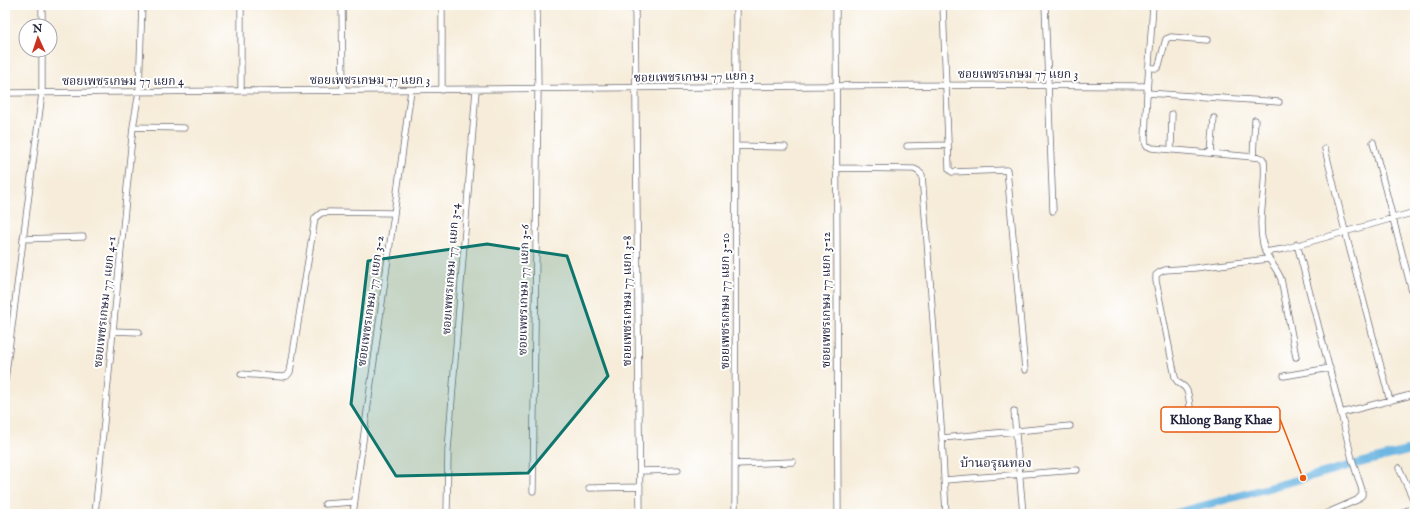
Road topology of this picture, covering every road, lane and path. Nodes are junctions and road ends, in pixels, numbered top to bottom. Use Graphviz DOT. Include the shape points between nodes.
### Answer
graph roads {
  1 [pos="42,5"];
  2 [pos="142,5"];
  3 [pos="241,5"];
  4 [pos="342,5"];
  5 [pos="442,5"];
  6 [pos="537,5"];
  7 [pos="635,5"];
  8 [pos="736,5"];
  9 [pos="836,5"];
  10 [pos="943,5"];
  11 [pos="1045,5"];
  12 [pos="1153,5"];
  13 [pos="42,18"];
  14 [pos="1207,40"];
  15 [pos="42,58"];
  16 [pos="1148,68"];
  17 [pos="944,85"];
  18 [pos="1047,85"];
  19 [pos="836,86"];
  20 [pos="1147,86"];
  21 [pos="736,87"];
  22 [pos="636,88"];
  23 [pos="538,89"];
  24 [pos="411,90"];
  25 [pos="442,90"];
  26 [pos="476,90"];
  27 [pos="241,91"];
  28 [pos="343,91"];
  29 [pos="139,92"];
  30 [pos="5,93"];
  31 [pos="42,93"];
  32 [pos="1147,93"];
  33 [pos="1279,102"];
  34 [pos="1172,114"];
  35 [pos="1214,118"];
  36 [pos="1255,120"];
  37 [pos="133,127"];
  38 [pos="184,128"];
  39 [pos="1373,142"];
  40 [pos="947,144"];
  41 [pos="736,146"];
  42 [pos="907,146"];
  43 [pos="785,147"];
  44 [pos="1325,149"];
  45 [pos="1171,150"];
  46 [pos="1211,153"];
  47 [pos="1253,157"];
  48 [pos="836,168"];
  49 [pos="1053,211"];
  50 [pos="1415,212"];
  51 [pos="394,213"];
  52 [pos="1393,218"];
  53 [pos="1345,231"];
  54 [pos="83,237"];
  55 [pos="23,239"];
  56 [pos="1297,244"];
  57 [pos="1265,252"];
  58 [pos="1268,259"];
  59 [pos="1415,303"];
  60 [pos="113,331"];
  61 [pos="139,332"];
  62 [pos="1296,357"];
  63 [pos="1330,368"];
  64 [pos="1025,370"];
  65 [pos="241,374"];
  66 [pos="1284,376"];
  67 [pos="5,380"];
  68 [pos="1415,394"];
  69 [pos="1390,401"];
  70 [pos="1014,411"];
  71 [pos="1341,413"];
  72 [pos="1192,418"];
  73 [pos="1070,426"];
  74 [pos="1016,431"];
  75 [pos="942,438"];
  76 [pos="793,462"];
  77 [pos="736,464"];
  78 [pos="1399,468"];
  79 [pos="678,470"];
  80 [pos="1077,470"];
  81 [pos="640,471"];
  82 [pos="1019,475"];
  83 [pos="945,480"];
  84 [pos="640,487"];
  85 [pos="589,488"];
  86 [pos="533,491"];
  87 [pos="354,502"];
  88 [pos="1415,502"];
  89 [pos="325,504"];
  90 [pos="1340,507"];
  91 [pos="1415,507"];
  92 [pos="1404,512"];
  93 [pos="5,513"];
  94 [pos="17,514"];
  95 [pos="95,514"];
  96 [pos="353,514"];
  97 [pos="447,514"];
  98 [pos="640,514"];
  99 [pos="735,514"];
  100 [pos="838,514"];
  101 [pos="946,514"];
  102 [pos="1022,514"];
  103 [pos="1325,514"];
  104 [pos="1343,514"];
  1 -- 13 [label="street"];
  2 -- 29 [label="street, ซอยเพชรเกษม 77 แยก 4-1"];
  3 -- 27 [label="street"];
  4 -- 28 [label="street"];
  5 -- 25 [label="street"];
  6 -- 23 [label="street, ซอยเพชรเกษม 77 แยก 3-6"];
  7 -- 22 [label="street, ซอยเพชรเกษม 77 แยก 3-8"];
  8 -- 21 [label="street, ซอยเพชรเกษม 77 แยก 3-10"];
  9 -- 19 [label="street, ซอยเพชรเกษม 77 แยก 3-12"];
  10 -- 17 [label="street"];
  11 -- 18 [label="street"];
  12 -- 16 [label="street"];
  14 -- 16 [label="street" via="1171,37 1166,39 1159,65 1157,68"];
  15 -- 31 [label="street"];
  16 -- 20 [label="street"];
  17 -- 18 [label="street, ซอยเพชรเกษม 77 แยก 3"];
  17 -- 19 [label="street, ซอยเพชรเกษม 77 แยก 3"];
  17 -- 40 [label="street"];
  18 -- 20 [label="street, ซอยเพชรเกษม 77 แยก 3"];
  18 -- 49 [label="street"];
  19 -- 21 [label="street, ซอยเพชรเกษม 77 แยก 3"];
  19 -- 48 [label="street, ซอยเพชรเกษม 77 แยก 3-12"];
  20 -- 32 [label="street"];
  21 -- 22 [label="street, ซอยเพชรเกษม 77 แยก 3"];
  21 -- 41 [label="street, ซอยเพชรเกษม 77 แยก 3-10"];
  22 -- 23 [label="street, ซอยเพชรเกษม 77 แยก 3"];
  22 -- 81 [label="street, ซอยเพชรเกษม 77 แยก 3-8"];
  23 -- 26 [label="street, ซอยเพชรเกษม 77 แยก 3"];
  23 -- 86 [label="street, ซอยเพชรเกษม 77 แยก 3-6"];
  24 -- 25 [label="street, ซอยเพชรเกษม 77 แยก 3"];
  24 -- 28 [label="street, ซอยเพชรเกษม 77 แยก 3"];
  24 -- 51 [label="street, ซอยเพชรเกษม 77 แยก 3-2"];
  25 -- 26 [label="street, ซอยเพชรเกษม 77 แยก 3"];
  26 -- 97 [label="street, ซอยเพชรเกษม 77 แยก 3-4" via="448,450"];
  27 -- 28 [label="street, ซอยเพชรเกษม 77 แยก 3"];
  27 -- 29 [label="street, ซอยเพชรเกษม 77 แยก 4"];
  29 -- 31 [label="street, ซอยเพชรเกษม 77 แยก 4"];
  29 -- 37 [label="street, ซอยเพชรเกษม 77 แยก 4-1"];
  30 -- 31 [label="street, ซอยเพชรเกษม 77 แยก 4"];
  31 -- 55 [label="street"];
  32 -- 33 [label="street"];
  32 -- 45 [label="street" via="1146,145"];
  34 -- 45 [label="street"];
  35 -- 46 [label="street"];
  36 -- 47 [label="street"];
  37 -- 38 [label="street"];
  37 -- 60 [label="street, ซอยเพชรเกษม 77 แยก 4-1"];
  39 -- 52 [label="street"];
  40 -- 42 [label="street"];
  40 -- 64 [label="street" via="949,169 952,172 1008,170"];
  41 -- 43 [label="street"];
  41 -- 77 [label="street, ซอยเพชรเกษม 77 แยก 3-10"];
  44 -- 53 [label="street"];
  45 -- 46 [label="street"];
  46 -- 47 [label="street"];
  47 -- 57 [label="street" via="1262,158 1264,161 1261,231"];
  48 -- 75 [label="street" via="914,169 922,175"];
  48 -- 100 [label="street, ซอยเพชรเกษม 77 แยก 3-12"];
  50 -- 52 [label="street"];
  51 -- 65 [label="street" via="329,212 315,218 290,372 282,377"];
  51 -- 87 [label="street, ซอยเพชรเกษม 77 แยก 3-2"];
  52 -- 53 [label="street"];
  52 -- 59 [label="street"];
  53 -- 56 [label="street"];
  53 -- 69 [label="street"];
  54 -- 55 [label="street"];
  55 -- 67 [label="street"];
  56 -- 57 [label="street"];
  56 -- 63 [label="street"];
  57 -- 58 [label="street"];
  58 -- 62 [label="street" via="1281,279"];
  58 -- 72 [label="street" via="1165,270 1156,275 1175,377 1187,391"];
  60 -- 61 [label="street"];
  60 -- 95 [label="street, ซอยเพชรเกษม 77 แยก 4-1"];
  63 -- 66 [label="street"];
  63 -- 71 [label="street"];
  68 -- 69 [label="street"];
  69 -- 71 [label="street"];
  70 -- 74 [label="street"];
  71 -- 90 [label="street" via="1362,495"];
  73 -- 74 [label="street"];
  74 -- 75 [label="street"];
  74 -- 82 [label="street"];
  75 -- 83 [label="street"];
  76 -- 77 [label="street"];
  77 -- 99 [label="street, ซอยเพชรเกษม 77 แยก 3-10"];
  78 -- 88 [label="street"];
  79 -- 81 [label="street"];
  80 -- 82 [label="street"];
  81 -- 84 [label="street, ซอยเพชรเกษม 77 แยก 3-8"];
  82 -- 83 [label="street"];
  82 -- 102 [label="street"];
  83 -- 101 [label="street"];
  84 -- 85 [label="street"];
  84 -- 98 [label="street, ซอยเพชรเกษม 77 แยก 3-8"];
  87 -- 89 [label="street"];
  87 -- 96 [label="street, ซอยเพชรเกษม 77 แยก 3-2"];
  90 -- 103 [label="street"];
  90 -- 104 [label="street"];
  91 -- 92 [label="street"];
  93 -- 94 [label="street"];
}
